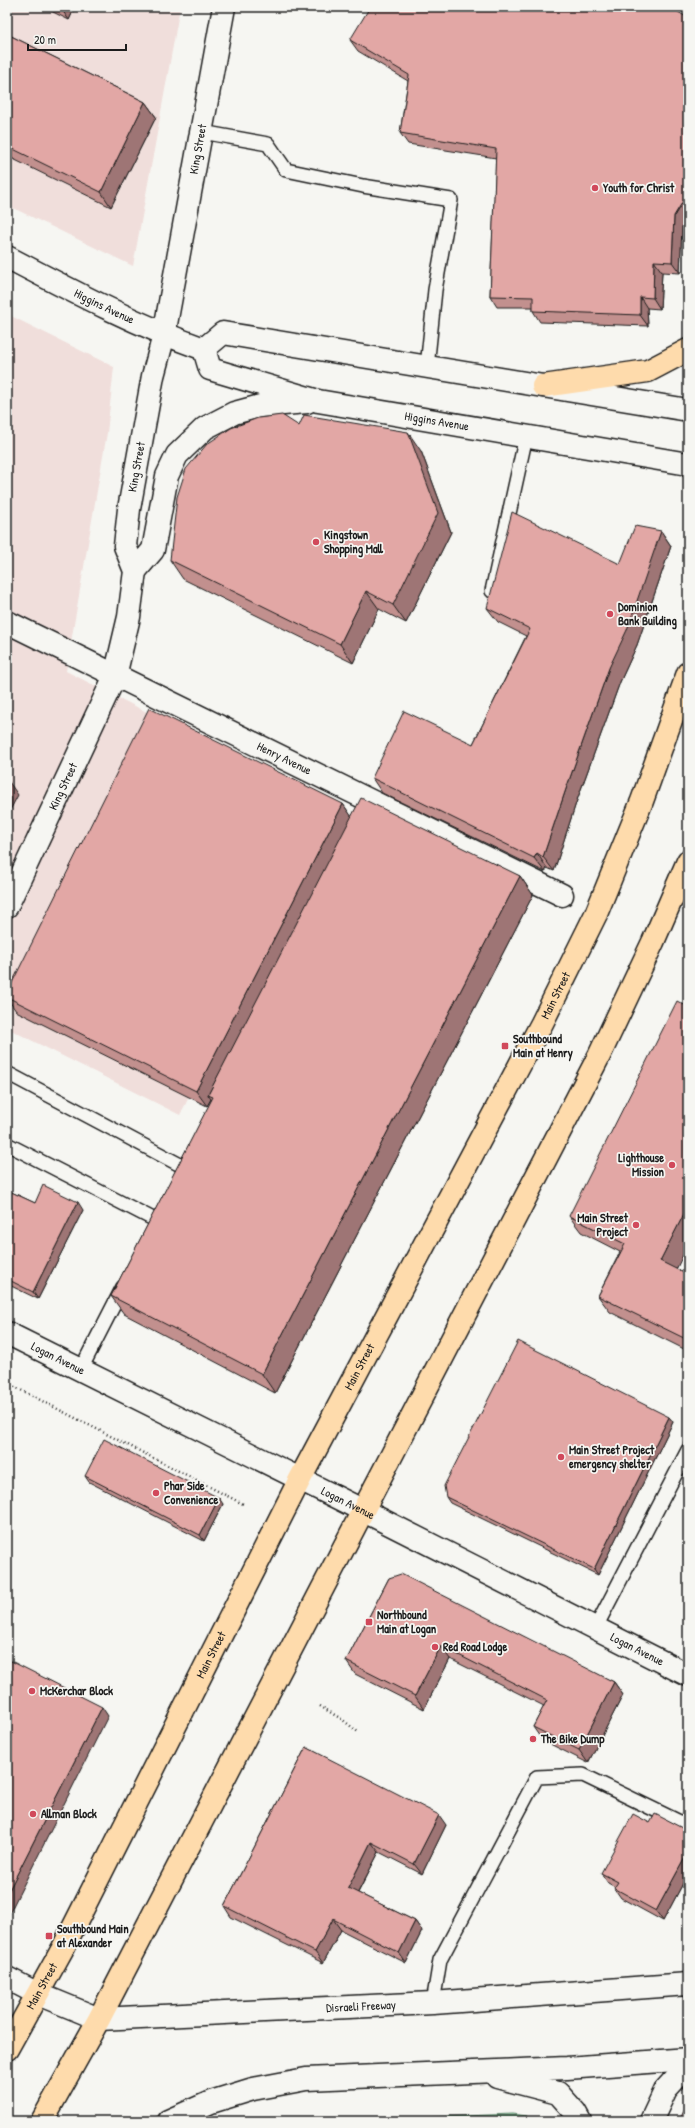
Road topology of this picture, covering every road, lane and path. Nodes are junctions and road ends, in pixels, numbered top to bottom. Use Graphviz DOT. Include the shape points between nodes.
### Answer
graph roads {
  1 [pos="224,7"];
  2 [pos="202,132"];
  3 [pos="7,257"];
  4 [pos="164,335"];
  5 [pos="204,349"];
  6 [pos="688,350"];
  7 [pos="427,367"];
  8 [pos="543,386"];
  9 [pos="318,401"];
  10 [pos="688,410"];
  11 [pos="526,436"];
  12 [pos="688,464"];
  13 [pos="135,571"];
  14 [pos="490,602"];
  15 [pos="7,622"];
  16 [pos="688,673"];
  17 [pos="116,676"];
  18 [pos="688,861"];
  19 [pos="562,895"];
  20 [pos="7,906"];
  21 [pos="7,1073"];
  22 [pos="7,1144"];
  23 [pos="191,1153"];
  24 [pos="184,1167"];
  25 [pos="177,1180"];
  26 [pos="164,1207"];
  27 [pos="157,1221"];
  28 [pos="150,1234"];
  29 [pos="129,1276"];
  30 [pos="7,1333"];
  31 [pos="81,1369"];
  32 [pos="7,1383"];
  33 [pos="688,1450"];
  34 [pos="300,1479"];
  35 [pos="243,1504"];
  36 [pos="362,1510"];
  37 [pos="595,1629"];
  38 [pos="688,1676"];
  39 [pos="320,1706"];
  40 [pos="358,1732"];
  41 [pos="688,1826"];
  42 [pos="7,1978"];
  43 [pos="688,1984"];
  44 [pos="38,1994"];
  45 [pos="433,2003"];
  46 [pos="99,2019"];
  47 [pos="7,2050"];
  48 [pos="688,2059"];
  49 [pos="688,2064"];
  50 [pos="477,2072"];
  51 [pos="42,2121"];
  52 [pos="168,2121"];
  53 [pos="580,2121"];
  54 [pos="651,2121"];
  1 -- 2 [label="main road, King Street"];
  2 -- 4 [label="main road, King Street"];
  2 -- 7 [label="lane" via="268,144 286,170 451,200 435,290"];
  3 -- 4 [label="main road, Higgins Avenue" via="91,301"];
  4 -- 5 [label="main road, Higgins Avenue"];
  4 -- 13 [label="main road, King Street" via="152,381 125,546"];
  5 -- 7 [label="main road" via="223,333"];
  5 -- 9 [label="main road, Higgins Avenue" via="210,370"];
  6 -- 8 [label="main road" via="648,371"];
  7 -- 8 [label="main road"];
  8 -- 10 [label="main road"];
  9 -- 11 [label="main road, Higgins Avenue"];
  9 -- 13 [label="main road" via="260,406 234,413 205,428 177,455 167,476 153,550"];
  11 -- 12 [label="main road, Higgins Avenue"];
  11 -- 14 [label="lane"];
  13 -- 17 [label="main road, King Street" via="129,617"];
  15 -- 17 [label="main road, Henry Avenue"];
  16 -- 34 [label="main road, Main Street" via="642,801 596,914 538,1030"];
  17 -- 19 [label="main road, Henry Avenue" via="369,809"];
  17 -- 20 [label="main road, King Street"];
  18 -- 36 [label="main road" via="599,1056"];
  21 -- 24 [label="lane"];
  22 -- 27 [label="lane"];
  23 -- 24 [label="lane"];
  24 -- 25 [label="lane"];
  26 -- 27 [label="lane"];
  27 -- 28 [label="lane"];
  29 -- 31 [label="lane"];
  30 -- 31 [label="main road, Logan Avenue"];
  31 -- 34 [label="main road, Logan Avenue"];
  32 -- 35 [label="path"];
  33 -- 37 [label="lane"];
  34 -- 36 [label="main road, Logan Avenue"];
  34 -- 44 [label="main road, Main Street"];
  36 -- 37 [label="main road, Logan Avenue"];
  36 -- 46 [label="main road"];
  37 -- 38 [label="main road, Logan Avenue"];
  39 -- 40 [label="path"];
  41 -- 45 [label="lane" via="582,1775 537,1777 440,1960"];
  42 -- 44 [label="main road, Disraeli Freeway"];
  43 -- 45 [label="main road, Disraeli Freeway"];
  44 -- 46 [label="main road, Disraeli Freeway"];
  44 -- 47 [label="main road, Main Street"];
  45 -- 46 [label="main road, Disraeli Freeway"];
  46 -- 51 [label="main road"];
  48 -- 50 [label="main road" via="624,2065"];
  49 -- 54 [label="main road" via="666,2089"];
  50 -- 52 [label="main road" via="306,2079 211,2102"];
  50 -- 53 [label="main road" via="558,2093 576,2112"];
}
